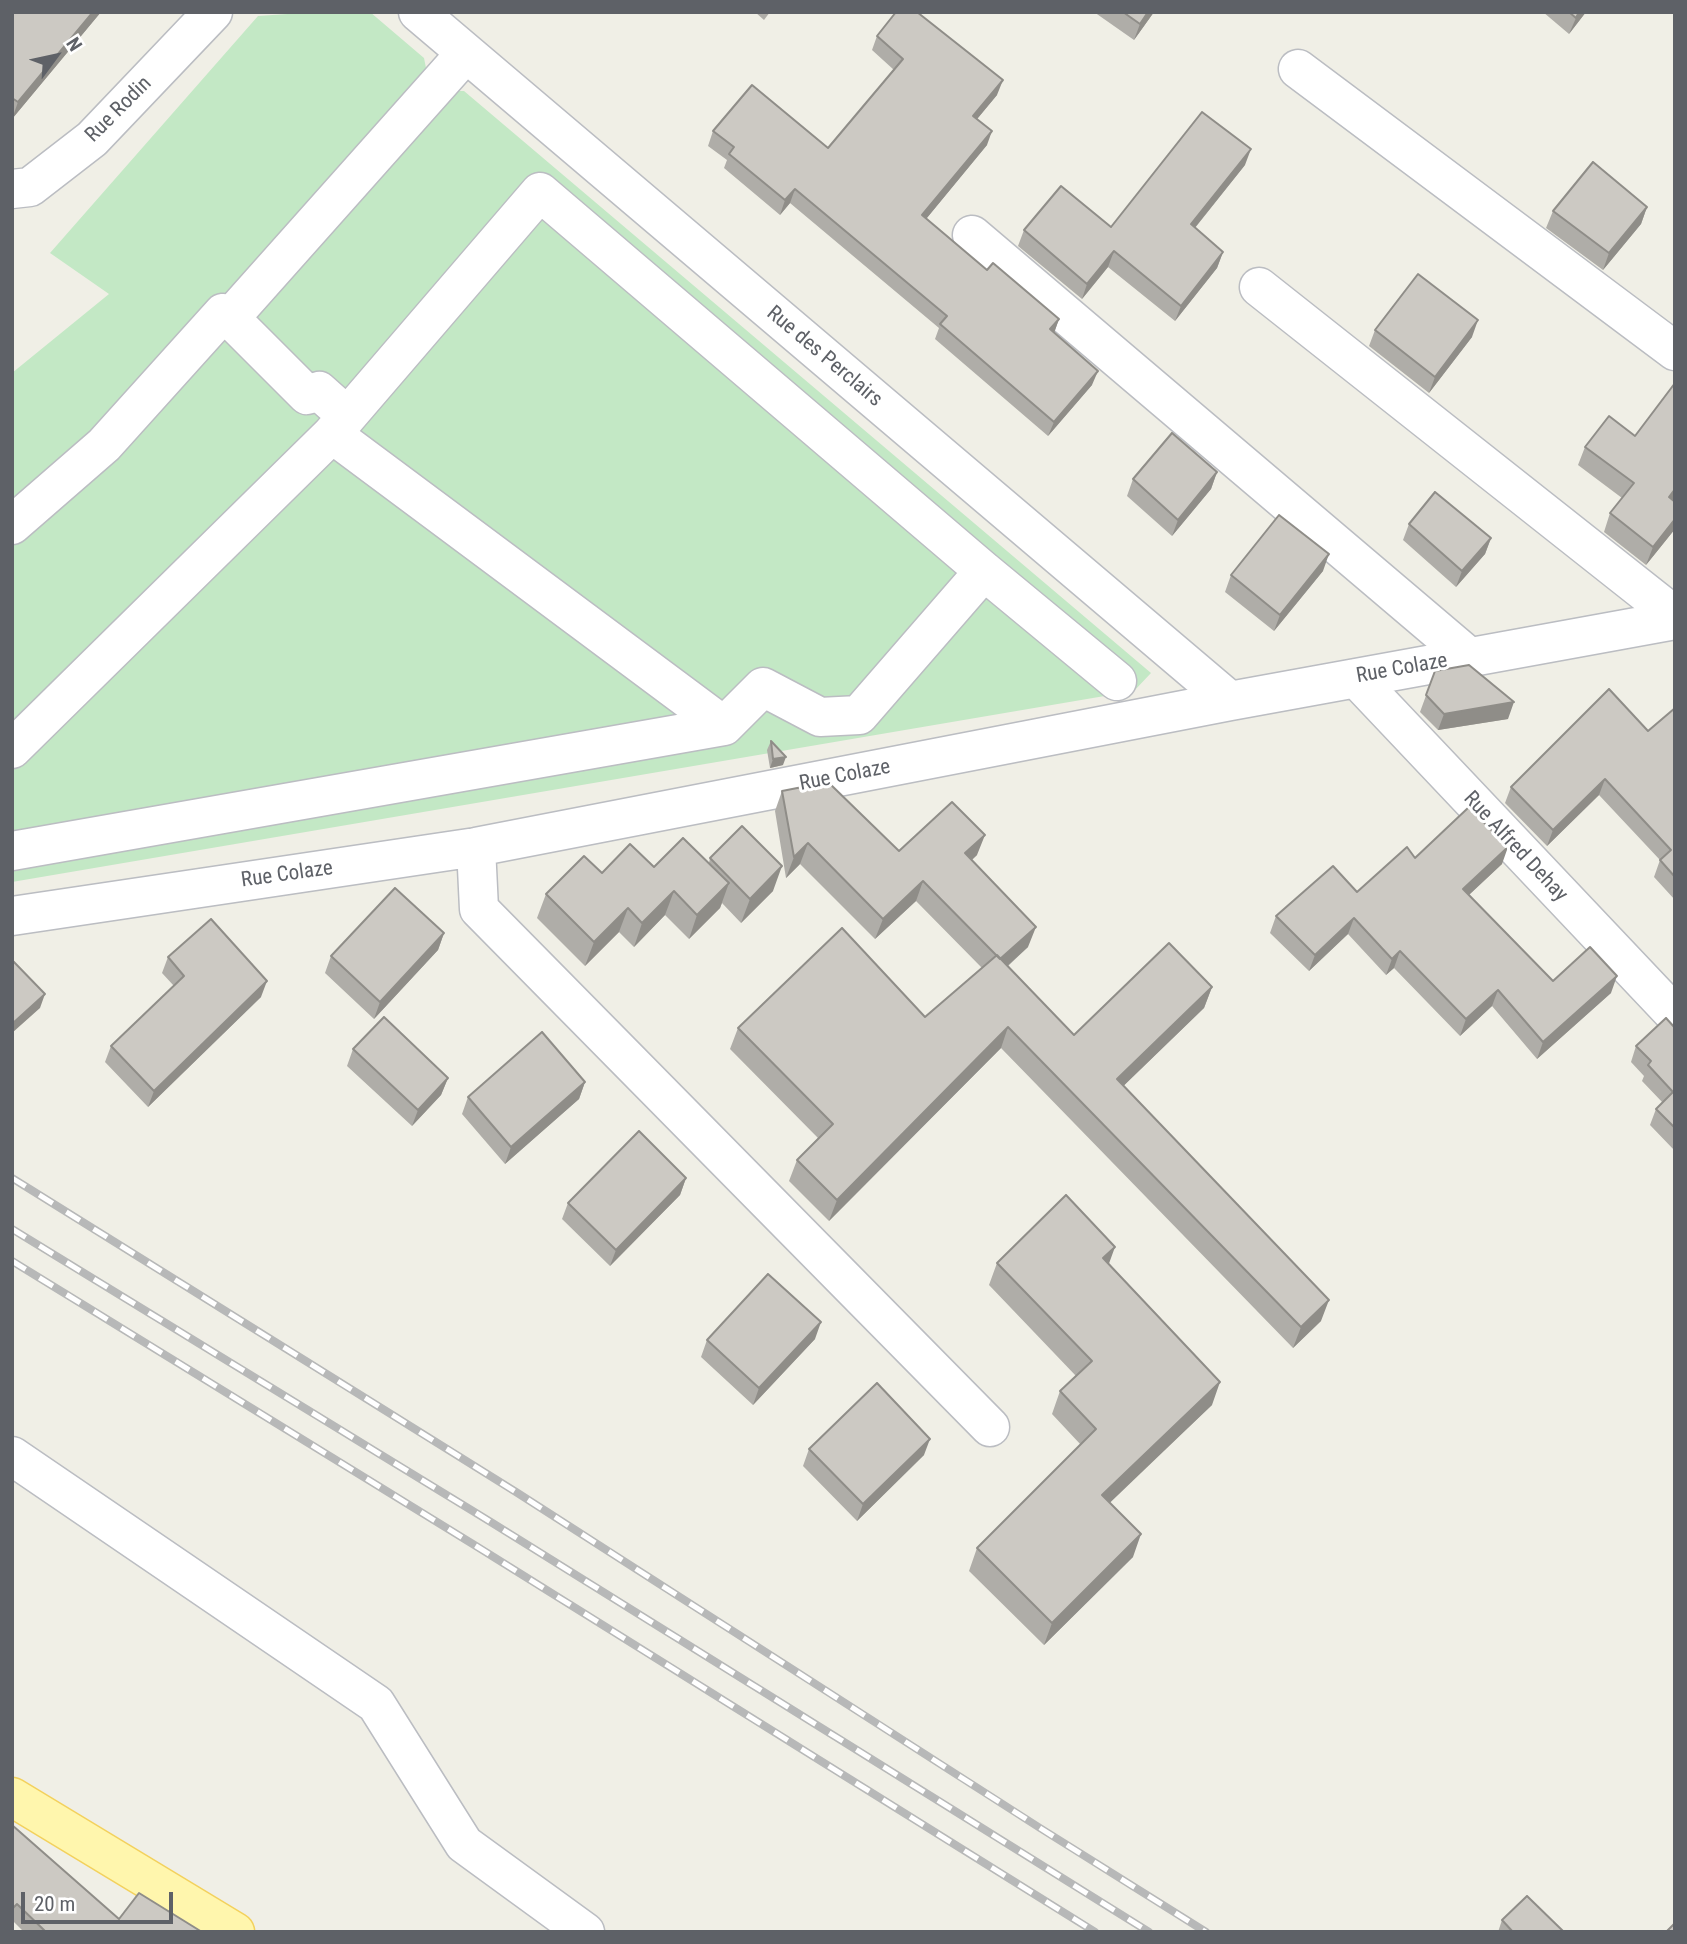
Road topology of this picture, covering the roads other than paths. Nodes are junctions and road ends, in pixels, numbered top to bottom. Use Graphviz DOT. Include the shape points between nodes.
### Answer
graph roads {
  1 [pos="213,12"];
  2 [pos="418,12"];
  3 [pos="466,54"];
  4 [pos="1298,69"];
  5 [pos="12,189"];
  6 [pos="972,235"];
  7 [pos="1259,287"];
  8 [pos="230,318"];
  9 [pos="1675,351"];
  10 [pos="339,425"];
  11 [pos="12,525"];
  12 [pos="984,571"];
  13 [pos="1675,618"];
  14 [pos="1469,657"];
  15 [pos="1356,678"];
  16 [pos="1117,681"];
  17 [pos="1230,701"];
  18 [pos="724,726"];
  19 [pos="12,749"];
  20 [pos="476,847"];
  21 [pos="12,851"];
  22 [pos="12,916"];
  23 [pos="1675,1015"];
  24 [pos="990,1427"];
  25 [pos="12,1456"];
  26 [pos="12,1797"];
  27 [pos="235,1932"];
  28 [pos="585,1932"];
  1 -- 5 [label="street, Rue Rodin" via="92,139 30,187"];
  2 -- 3 [label="street, Rue des Perclairs"];
  3 -- 8 [label="street"];
  3 -- 17 [label="street, Rue des Perclairs"];
  4 -- 9 [label="street"];
  6 -- 14 [label="street"];
  7 -- 13 [label="street"];
  8 -- 10 [label="street" via="307,395 319,391"];
  8 -- 11 [label="street" via="223,313 104,445"];
  10 -- 12 [label="street" via="540,192"];
  10 -- 18 [label="street"];
  10 -- 19 [label="street"];
  12 -- 16 [label="street"];
  12 -- 18 [label="street" via="859,715 820,717 763,687"];
  13 -- 14 [label="street, Rue Colaze"];
  14 -- 15 [label="street, Rue Colaze"];
  15 -- 17 [label="street, Rue Colaze"];
  15 -- 23 [label="street, Rue Alfred Dehay"];
  17 -- 20 [label="street, Rue Colaze"];
  18 -- 21 [label="street"];
  20 -- 22 [label="street, Rue Colaze"];
  20 -- 24 [label="street" via="479,909"];
  25 -- 28 [label="street" via="376,1704 464,1844"];
  26 -- 27 [label="main road"];
}
